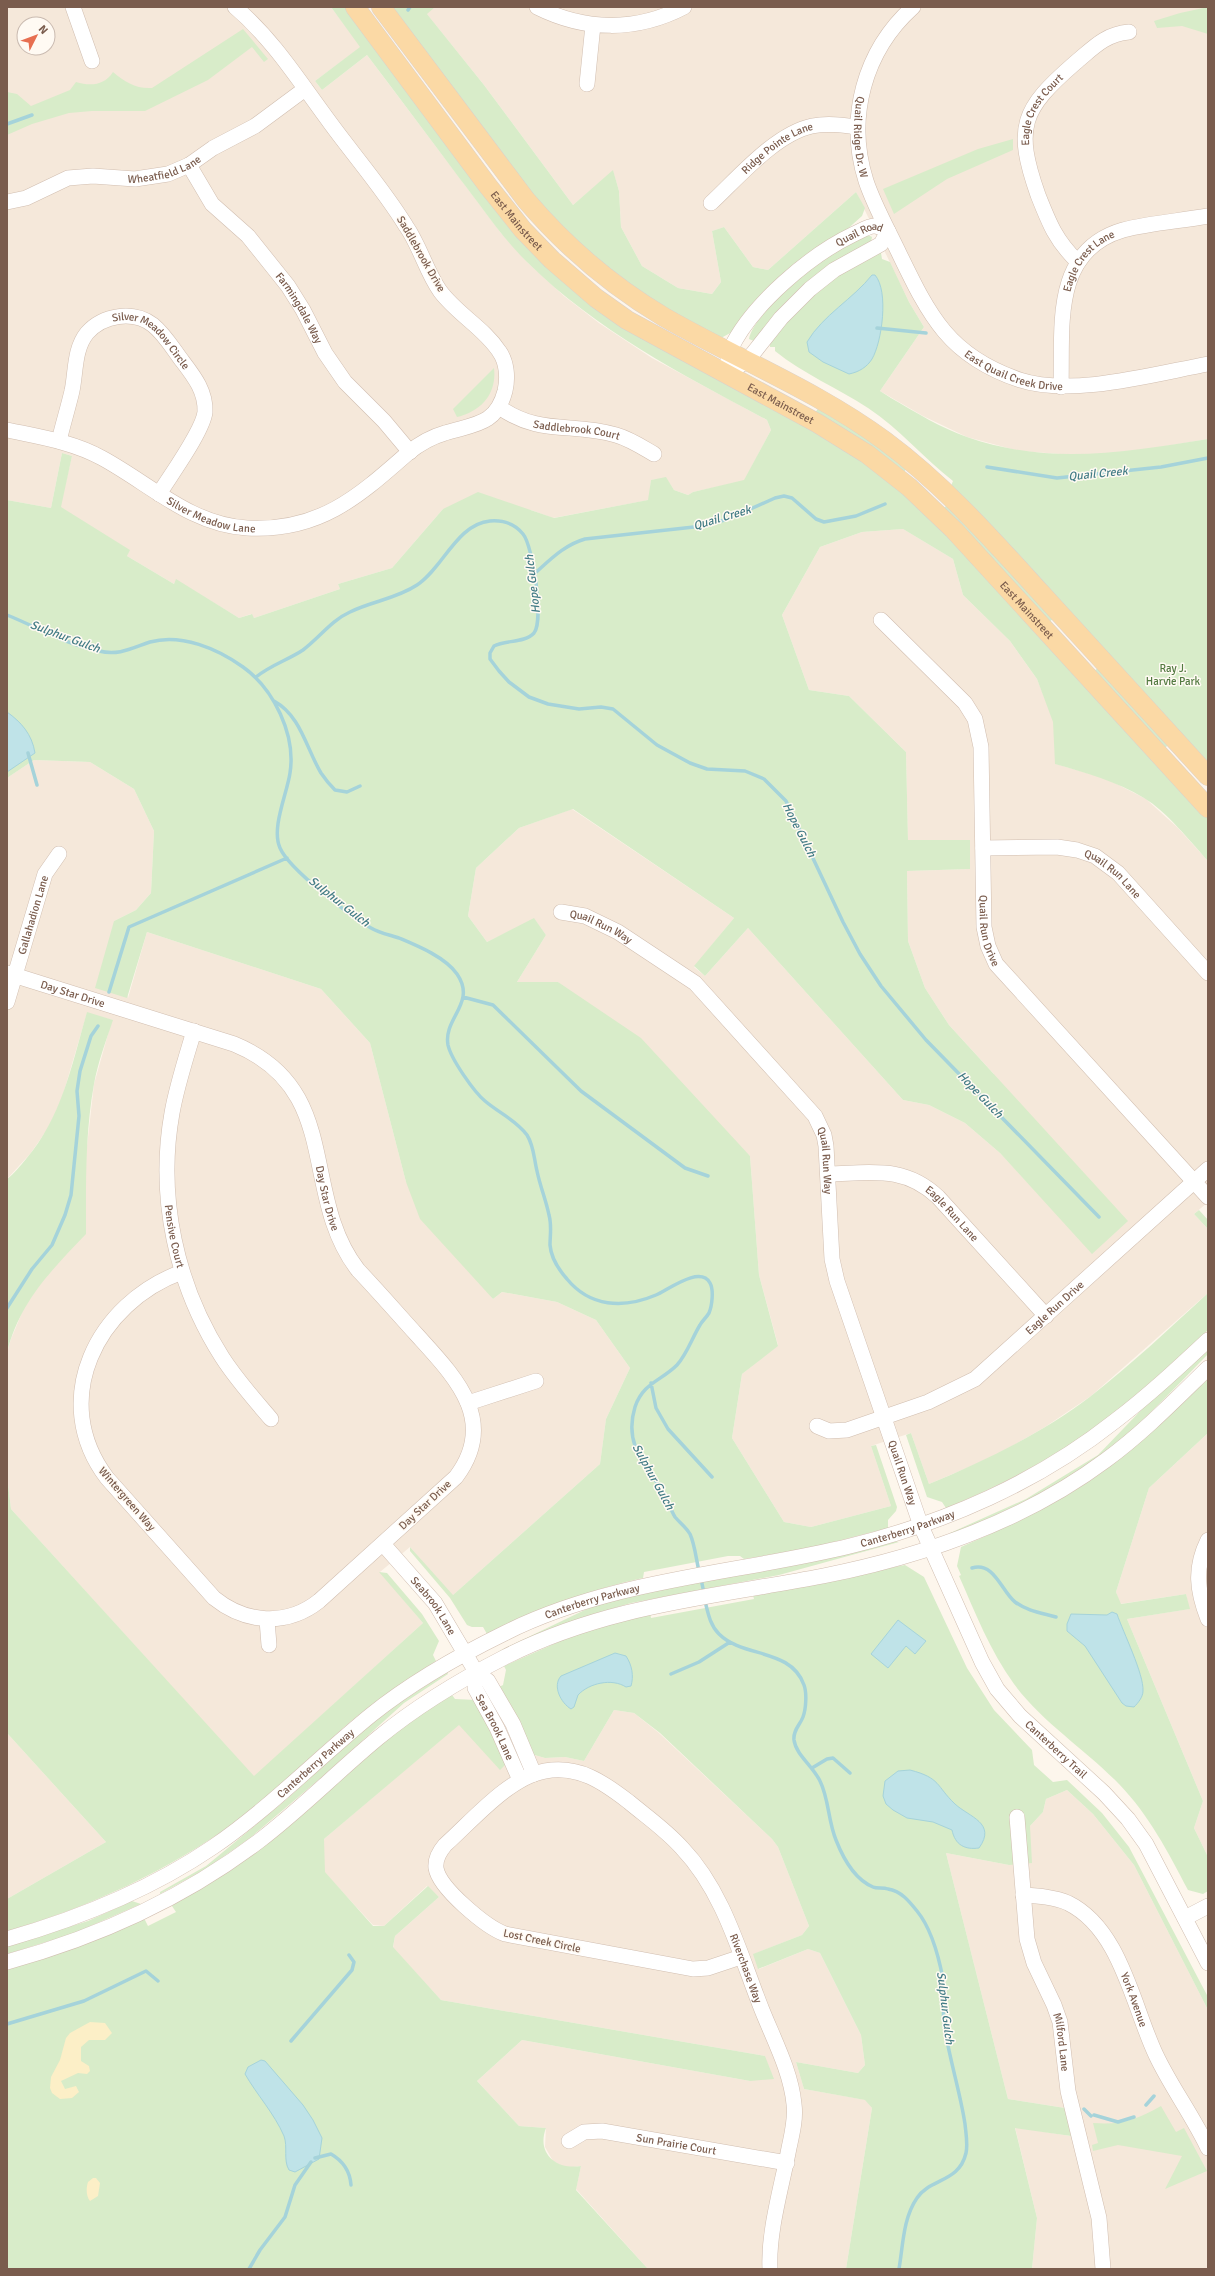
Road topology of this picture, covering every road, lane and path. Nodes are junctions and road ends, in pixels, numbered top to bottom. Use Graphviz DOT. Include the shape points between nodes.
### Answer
graph roads {
  1 [pos="73,7"];
  2 [pos="235,7"];
  3 [pos="355,7"];
  4 [pos="381,7"];
  5 [pos="537,7"];
  6 [pos="684,7"];
  7 [pos="913,7"];
  8 [pos="593,25"];
  9 [pos="1129,32"];
  10 [pos="92,61"];
  11 [pos="587,84"];
  12 [pos="305,89"];
  13 [pos="858,127"];
  14 [pos="189,165"];
  15 [pos="7,202"];
  16 [pos="711,203"];
  17 [pos="1208,216"];
  18 [pos="888,231"];
  19 [pos="1078,262"];
  20 [pos="730,351"];
  21 [pos="747,360"];
  22 [pos="1208,364"];
  23 [pos="727,374"];
  24 [pos="1062,387"];
  25 [pos="499,406"];
  26 [pos="7,430"];
  27 [pos="59,441"];
  28 [pos="410,452"];
  29 [pos="654,454"];
  30 [pos="159,494"];
  31 [pos="881,620"];
  32 [pos="1208,776"];
  33 [pos="1208,808"];
  34 [pos="983,848"];
  35 [pos="59,854"];
  36 [pos="561,912"];
  37 [pos="1208,973"];
  38 [pos="11,974"];
  39 [pos="7,1002"];
  40 [pos="194,1031"];
  41 [pos="1208,1169"];
  42 [pos="828,1174"];
  43 [pos="1194,1182"];
  44 [pos="1208,1197"];
  45 [pos="182,1272"];
  46 [pos="1046,1316"];
  47 [pos="1208,1340"];
  48 [pos="1208,1368"];
  49 [pos="536,1381"];
  50 [pos="468,1402"];
  51 [pos="884,1418"];
  52 [pos="271,1419"];
  53 [pos="817,1426"];
  54 [pos="920,1526"];
  55 [pos="1208,1540"];
  56 [pos="383,1544"];
  57 [pos="931,1550"];
  58 [pos="1208,1619"];
  59 [pos="267,1620"];
  60 [pos="269,1645"];
  61 [pos="465,1654"];
  62 [pos="476,1672"];
  63 [pos="534,1774"];
  64 [pos="520,1780"];
  65 [pos="1017,1817"];
  66 [pos="1023,1895"];
  67 [pos="1208,1906"];
  68 [pos="1185,1918"];
  69 [pos="7,1939"];
  70 [pos="741,1957"];
  71 [pos="7,1962"];
  72 [pos="1208,1963"];
  73 [pos="569,2141"];
  74 [pos="1208,2148"];
  75 [pos="787,2163"];
  76 [pos="770,2269"];
  77 [pos="1103,2269"];
  1 -- 10 [label="street"];
  2 -- 12 [label="street, Saddlebrook Drive" via="259,29"];
  3 -- 23 [label="main road, East Mainstreet" via="488,186 552,260 596,298 627,320"];
  4 -- 20 [label="main road, East Mainstreet" via="512,182 549,226 581,257 624,291 682,327"];
  5 -- 8 [label="street" via="560,18"];
  6 -- 8 [label="street" via="641,23"];
  7 -- 13 [label="street, Quail Ridge Dr. W" via="890,30 878,49 862,93"];
  8 -- 11 [label="street"];
  9 -- 19 [label="street, Eagle Crest Court" via="1104,38 1052,84 1038,99 1027,126 1026,156 1043,207 1058,242"];
  12 -- 14 [label="street, Wheatfield Lane" via="255,126 213,148"];
  12 -- 25 [label="street, Saddlebrook Drive" via="406,225 441,292 500,351 507,375 505,391"];
  13 -- 16 [label="street, Ridge Pointe Lane" via="819,125 793,132 770,149"];
  13 -- 18 [label="street, Quail Ridge Dr. W" via="859,148 866,181"];
  14 -- 15 [label="street, Wheatfield Lane" via="168,174 146,178 68,178 26,198"];
  14 -- 28 [label="street, Farmingdale Way" via="212,204 248,236 283,281 345,382 384,421"];
  17 -- 19 [label="street, Eagle Crest Lane" via="1124,230 1094,245"];
  18 -- 20 [label="street, Quail Road" via="874,226 816,256 763,305"];
  18 -- 21 [label="street, Quail Road" via="881,244 834,270 810,289 780,318"];
  18 -- 24 [label="street, East Quail Creek Drive" via="928,312 960,348 977,361 1010,376 1039,385"];
  19 -- 24 [label="street, Eagle Crest Lane" via="1071,275 1064,302"];
  20 -- 21 [label="main road, East Mainstreet"];
  20 -- 23 [label="street, Quail Road"];
  21 -- 23 [label="street, Quail Road"];
  21 -- 32 [label="main road, East Mainstreet" via="858,422 936,483 969,514"];
  22 -- 24 [label="street, East Quail Creek Drive" via="1095,384"];
  23 -- 33 [label="main road, East Mainstreet" via="844,439 879,463 925,501"];
  25 -- 28 [label="street, Saddlebrook Drive" via="492,415 479,424 441,434"];
  25 -- 29 [label="street, Saddlebrook Court" via="518,419 535,425 616,435"];
  26 -- 27 [label="street, Silver Meadow Lane"];
  27 -- 30 [label="street, Silver Meadow Lane" via="103,458"];
  27 -- 30 [label="street, Silver Meadow Circle" via="80,346 87,334 101,322 115,317 130,316 149,323 164,336 196,380 203,393 204,404 202,423"];
  28 -- 30 [label="street, Silver Meadow Lane" via="346,504 296,525 261,528 232,526 196,515"];
  31 -- 34 [label="street, Quail Run Drive" via="958,696 975,719 981,747"];
  34 -- 37 [label="street, Quail Run Lane" via="1067,848 1098,858 1118,873"];
  34 -- 43 [label="street, Quail Run Drive" via="984,932 996,964"];
  35 -- 38 [label="street, Gallahadion Lane" via="45,874"];
  36 -- 42 [label="street, Quail Run Way" via="585,916 618,932 700,988 813,1112 824,1135"];
  38 -- 39 [label="street, Gallahadion Lane"];
  38 -- 40 [label="street, Day Star Drive"];
  40 -- 45 [label="street, Pensive Court" via="174,1100 167,1155 168,1204"];
  40 -- 50 [label="street, Day Star Drive" via="248,1050 274,1068 289,1084 310,1121 332,1220 346,1254 452,1374"];
  41 -- 43 [label="street, Eagle Run Drive"];
  42 -- 46 [label="street, Eagle Run Lane" via="895,1172 918,1181 938,1197"];
  42 -- 51 [label="street, Quail Run Way" via="835,1274"];
  43 -- 44 [label="street, Quail Run Drive"];
  43 -- 46 [label="street, Eagle Run Drive"];
  45 -- 52 [label="street, Pensive Court" via="195,1307 218,1349 232,1371"];
  45 -- 59 [label="street, Wintergreen Way" via="160,1280 143,1292 111,1324 96,1345 81,1386 80,1412 84,1434 93,1457 107,1478 214,1598 241,1614"];
  46 -- 51 [label="street, Eagle Run Drive" via="975,1379 944,1396"];
  47 -- 54 [label="street, Canterberry Parkway" via="1125,1413 1068,1454 998,1494"];
  48 -- 57 [label="street, Canterberry Parkway" via="1120,1449 1084,1475 1020,1512"];
  49 -- 50 [label="street"];
  50 -- 56 [label="street, Day Star Drive" via="472,1420 472,1439 463,1467 446,1488"];
  51 -- 53 [label="street, Eagle Run Drive" via="841,1431 825,1430"];
  51 -- 54 [label="street, Quail Run Way"];
  54 -- 57 [label="street, Canterberry Trail"];
  54 -- 61 [label="street, Canterberry Parkway" via="850,1546 616,1592 510,1630"];
  55 -- 58 [label="street" via="1200,1559 1198,1583 1200,1598"];
  56 -- 59 [label="street, Day Star Drive" via="314,1605 292,1616"];
  56 -- 61 [label="street, Seabrook Lane" via="435,1603"];
  57 -- 62 [label="street, Canterberry Parkway" via="842,1572 679,1600 611,1616 556,1634"];
  57 -- 68 [label="street, Canterberry Trail" via="975,1650 997,1689 1030,1727 1104,1793 1128,1819 1146,1844"];
  59 -- 60 [label="street"];
  61 -- 62 [label="street, Seabrook Lane"];
  61 -- 69 [label="street, Canterberry Parkway" via="434,1671 385,1704 268,1805 226,1838 179,1869 78,1917"];
  62 -- 63 [label="street, Sea Brook Lane" via="488,1680 497,1694"];
  62 -- 64 [label="street, Sea Brook Lane" via="475,1688"];
  62 -- 71 [label="street, Canterberry Parkway" via="403,1718 265,1836 200,1880 156,1905 104,1929"];
  63 -- 64 [label="street, Lost Creek Circle"];
  63 -- 70 [label="street, Riverchase Way" via="562,1770 595,1778 668,1834 689,1855 714,1892"];
  64 -- 70 [label="street, Lost Creek Circle" via="445,1846 430,1863 473,1914 491,1928 511,1936 693,1969 708,1968"];
  65 -- 66 [label="street, Milford Lane"];
  66 -- 74 [label="street, York Avenue" via="1047,1897 1072,1906 1090,1921 1109,1944 1127,1978 1158,2061"];
  66 -- 77 [label="street, Milford Lane" via="1031,1956 1060,2022 1068,2091 1099,2218"];
  67 -- 68 [label="street"];
  68 -- 72 [label="street, Canterberry Trail"];
  70 -- 75 [label="street, Riverchase Way" via="792,2089 795,2116"];
  73 -- 75 [label="street, Sun Prairie Court" via="584,2132 602,2131"];
  75 -- 76 [label="street, Riverchase Way" via="773,2233"];
}
